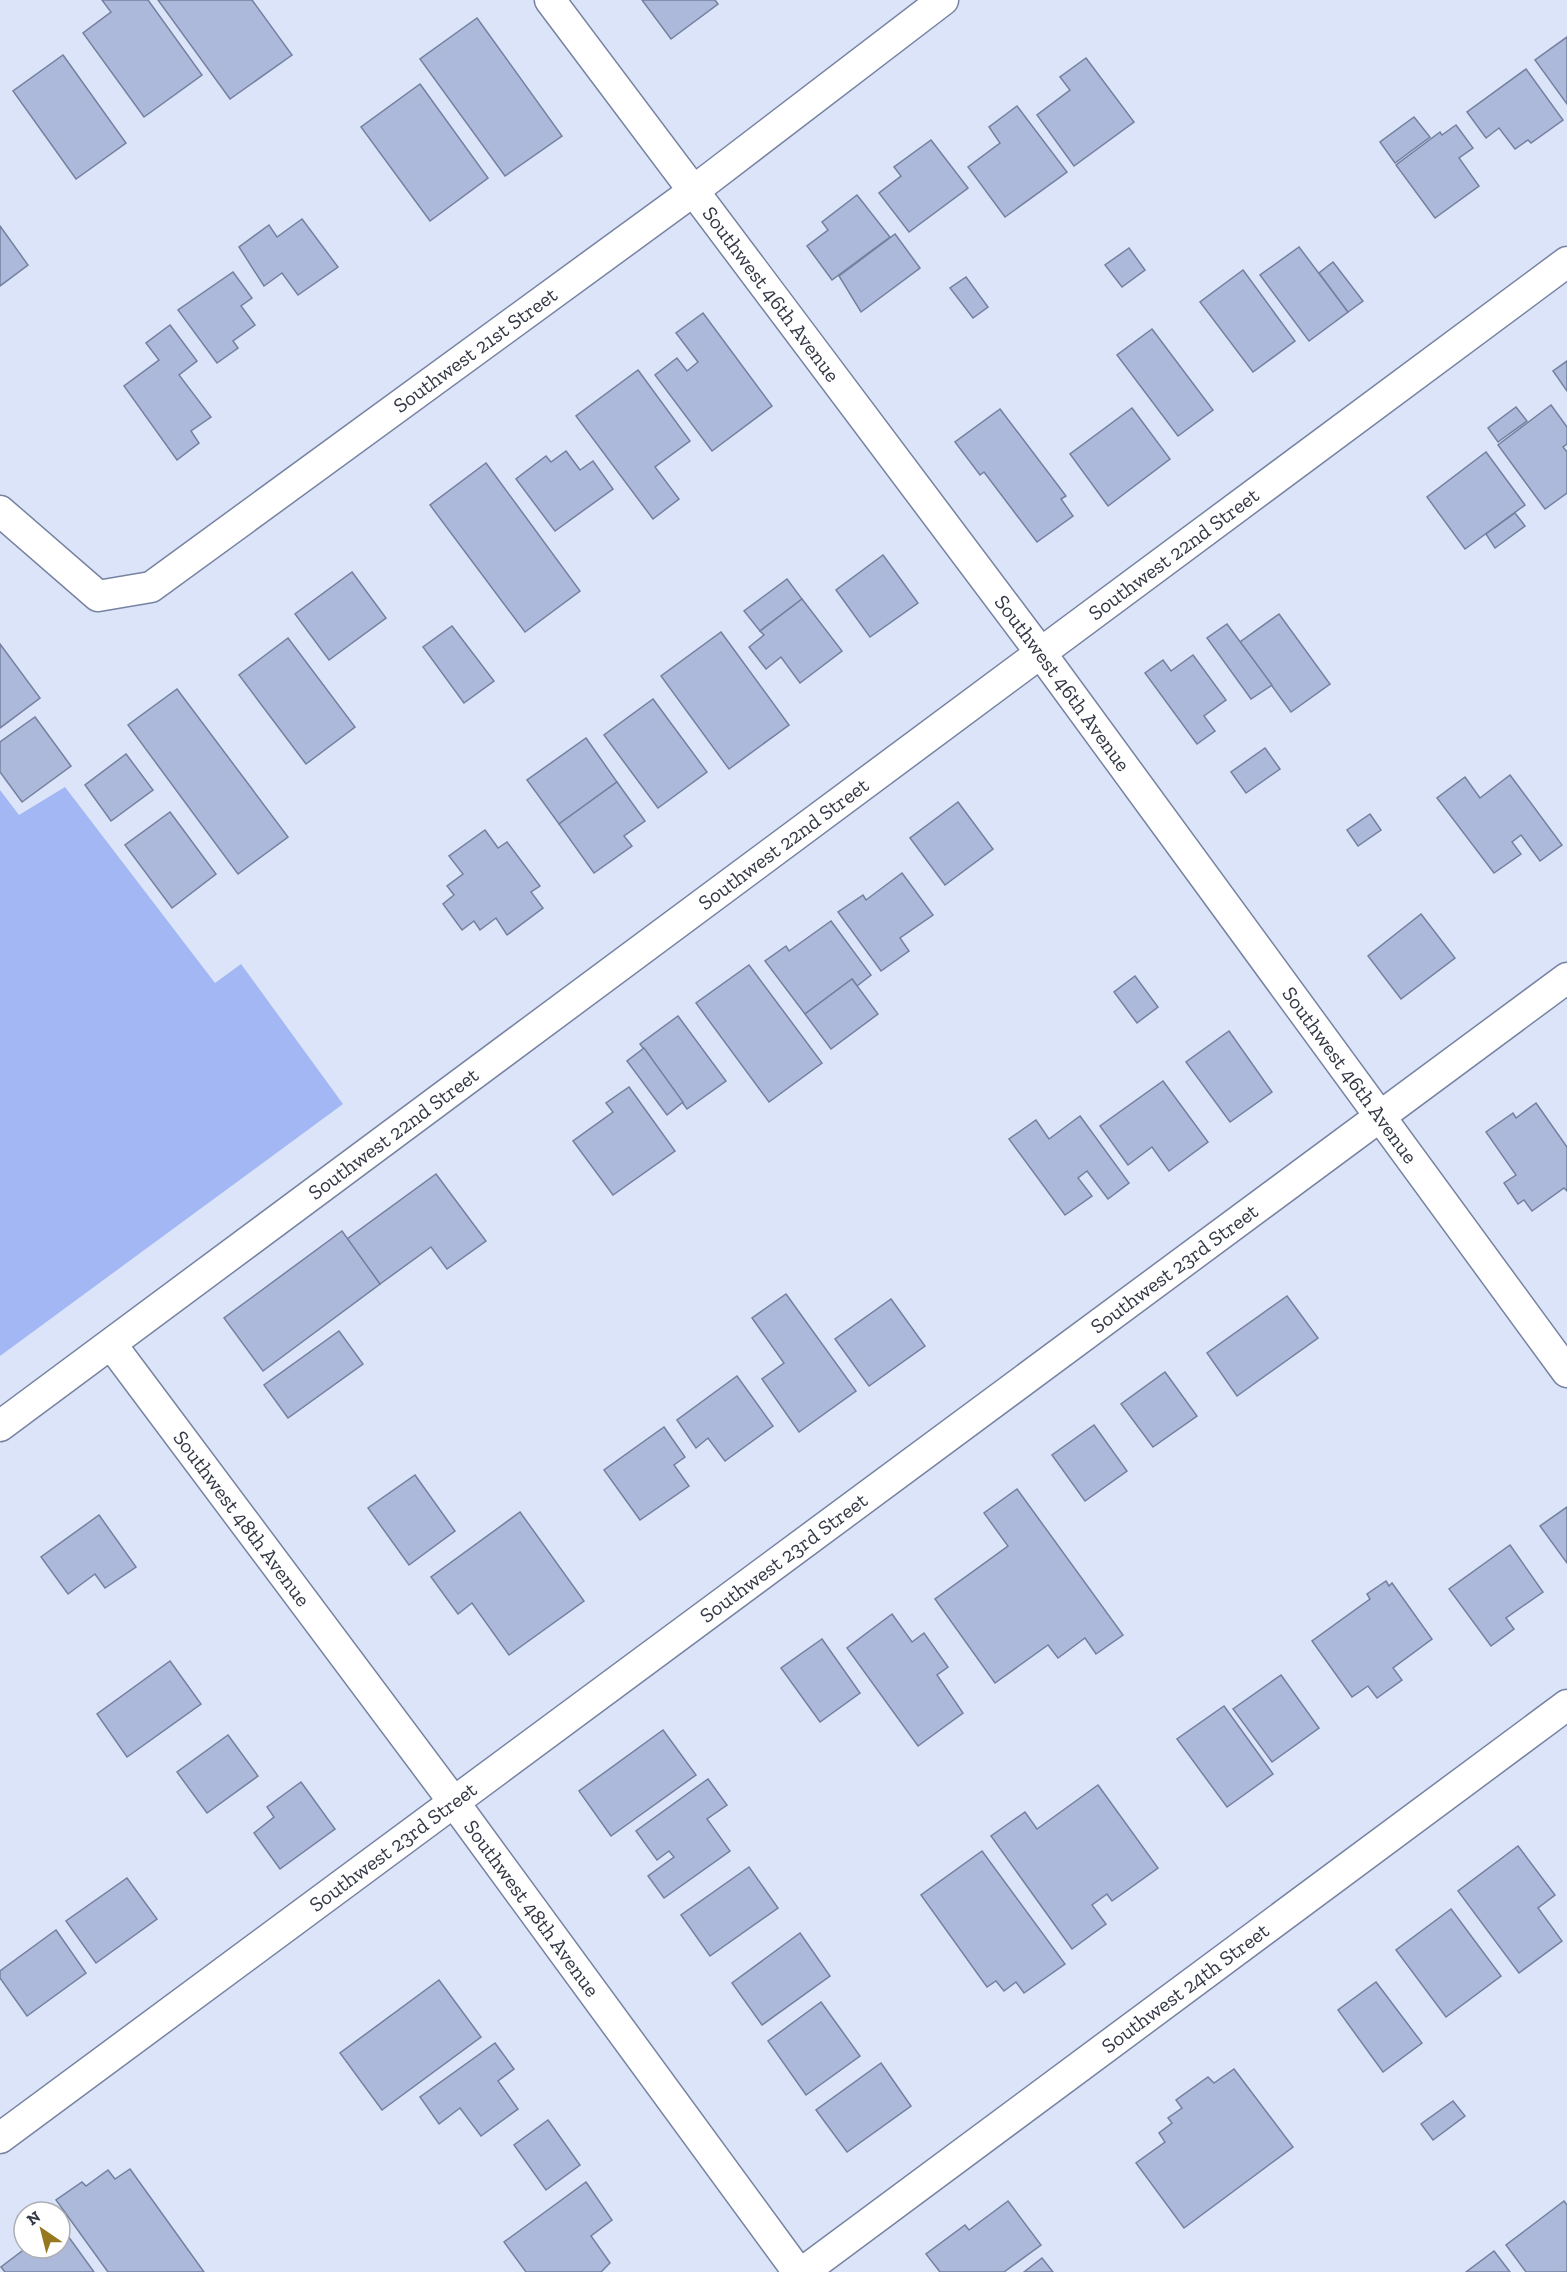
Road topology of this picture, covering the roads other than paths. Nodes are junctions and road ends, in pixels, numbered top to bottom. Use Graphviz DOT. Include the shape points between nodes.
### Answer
graph roads {
  1 [pos="550,0"];
  2 [pos="943,0"];
  3 [pos="692,192"];
  4 [pos="1567,261"];
  5 [pos="0,511"];
  6 [pos="1040,652"];
  7 [pos="1567,978"];
  8 [pos="1380,1115"];
  9 [pos="111,1344"];
  10 [pos="1567,1372"];
  11 [pos="0,1426"];
  12 [pos="1567,1705"];
  13 [pos="453,1801"];
  14 [pos="0,2138"];
  15 [pos="798,2272"];
  16 [pos="803,2272"];
  1 -- 3 [label="street, Southwest 46th Avenue"];
  2 -- 3 [label="street, Southwest 21st Street"];
  3 -- 5 [label="street, Southwest 21st Street" via="151,587 98,596"];
  3 -- 6 [label="street, Southwest 46th Avenue"];
  4 -- 6 [label="street, Southwest 22nd Street"];
  6 -- 8 [label="street, Southwest 46th Avenue"];
  6 -- 9 [label="street, Southwest 22nd Street"];
  7 -- 8 [label="street, Southwest 23rd Street"];
  8 -- 10 [label="street, Southwest 46th Avenue"];
  8 -- 13 [label="street, Southwest 23rd Street"];
  9 -- 11 [label="street, Southwest 22nd Street"];
  9 -- 13 [label="street, Southwest 48th Avenue"];
  12 -- 16 [label="street, Southwest 24th Street"];
  13 -- 14 [label="street, Southwest 23rd Street"];
  13 -- 15 [label="street, Southwest 48th Avenue"];
}
